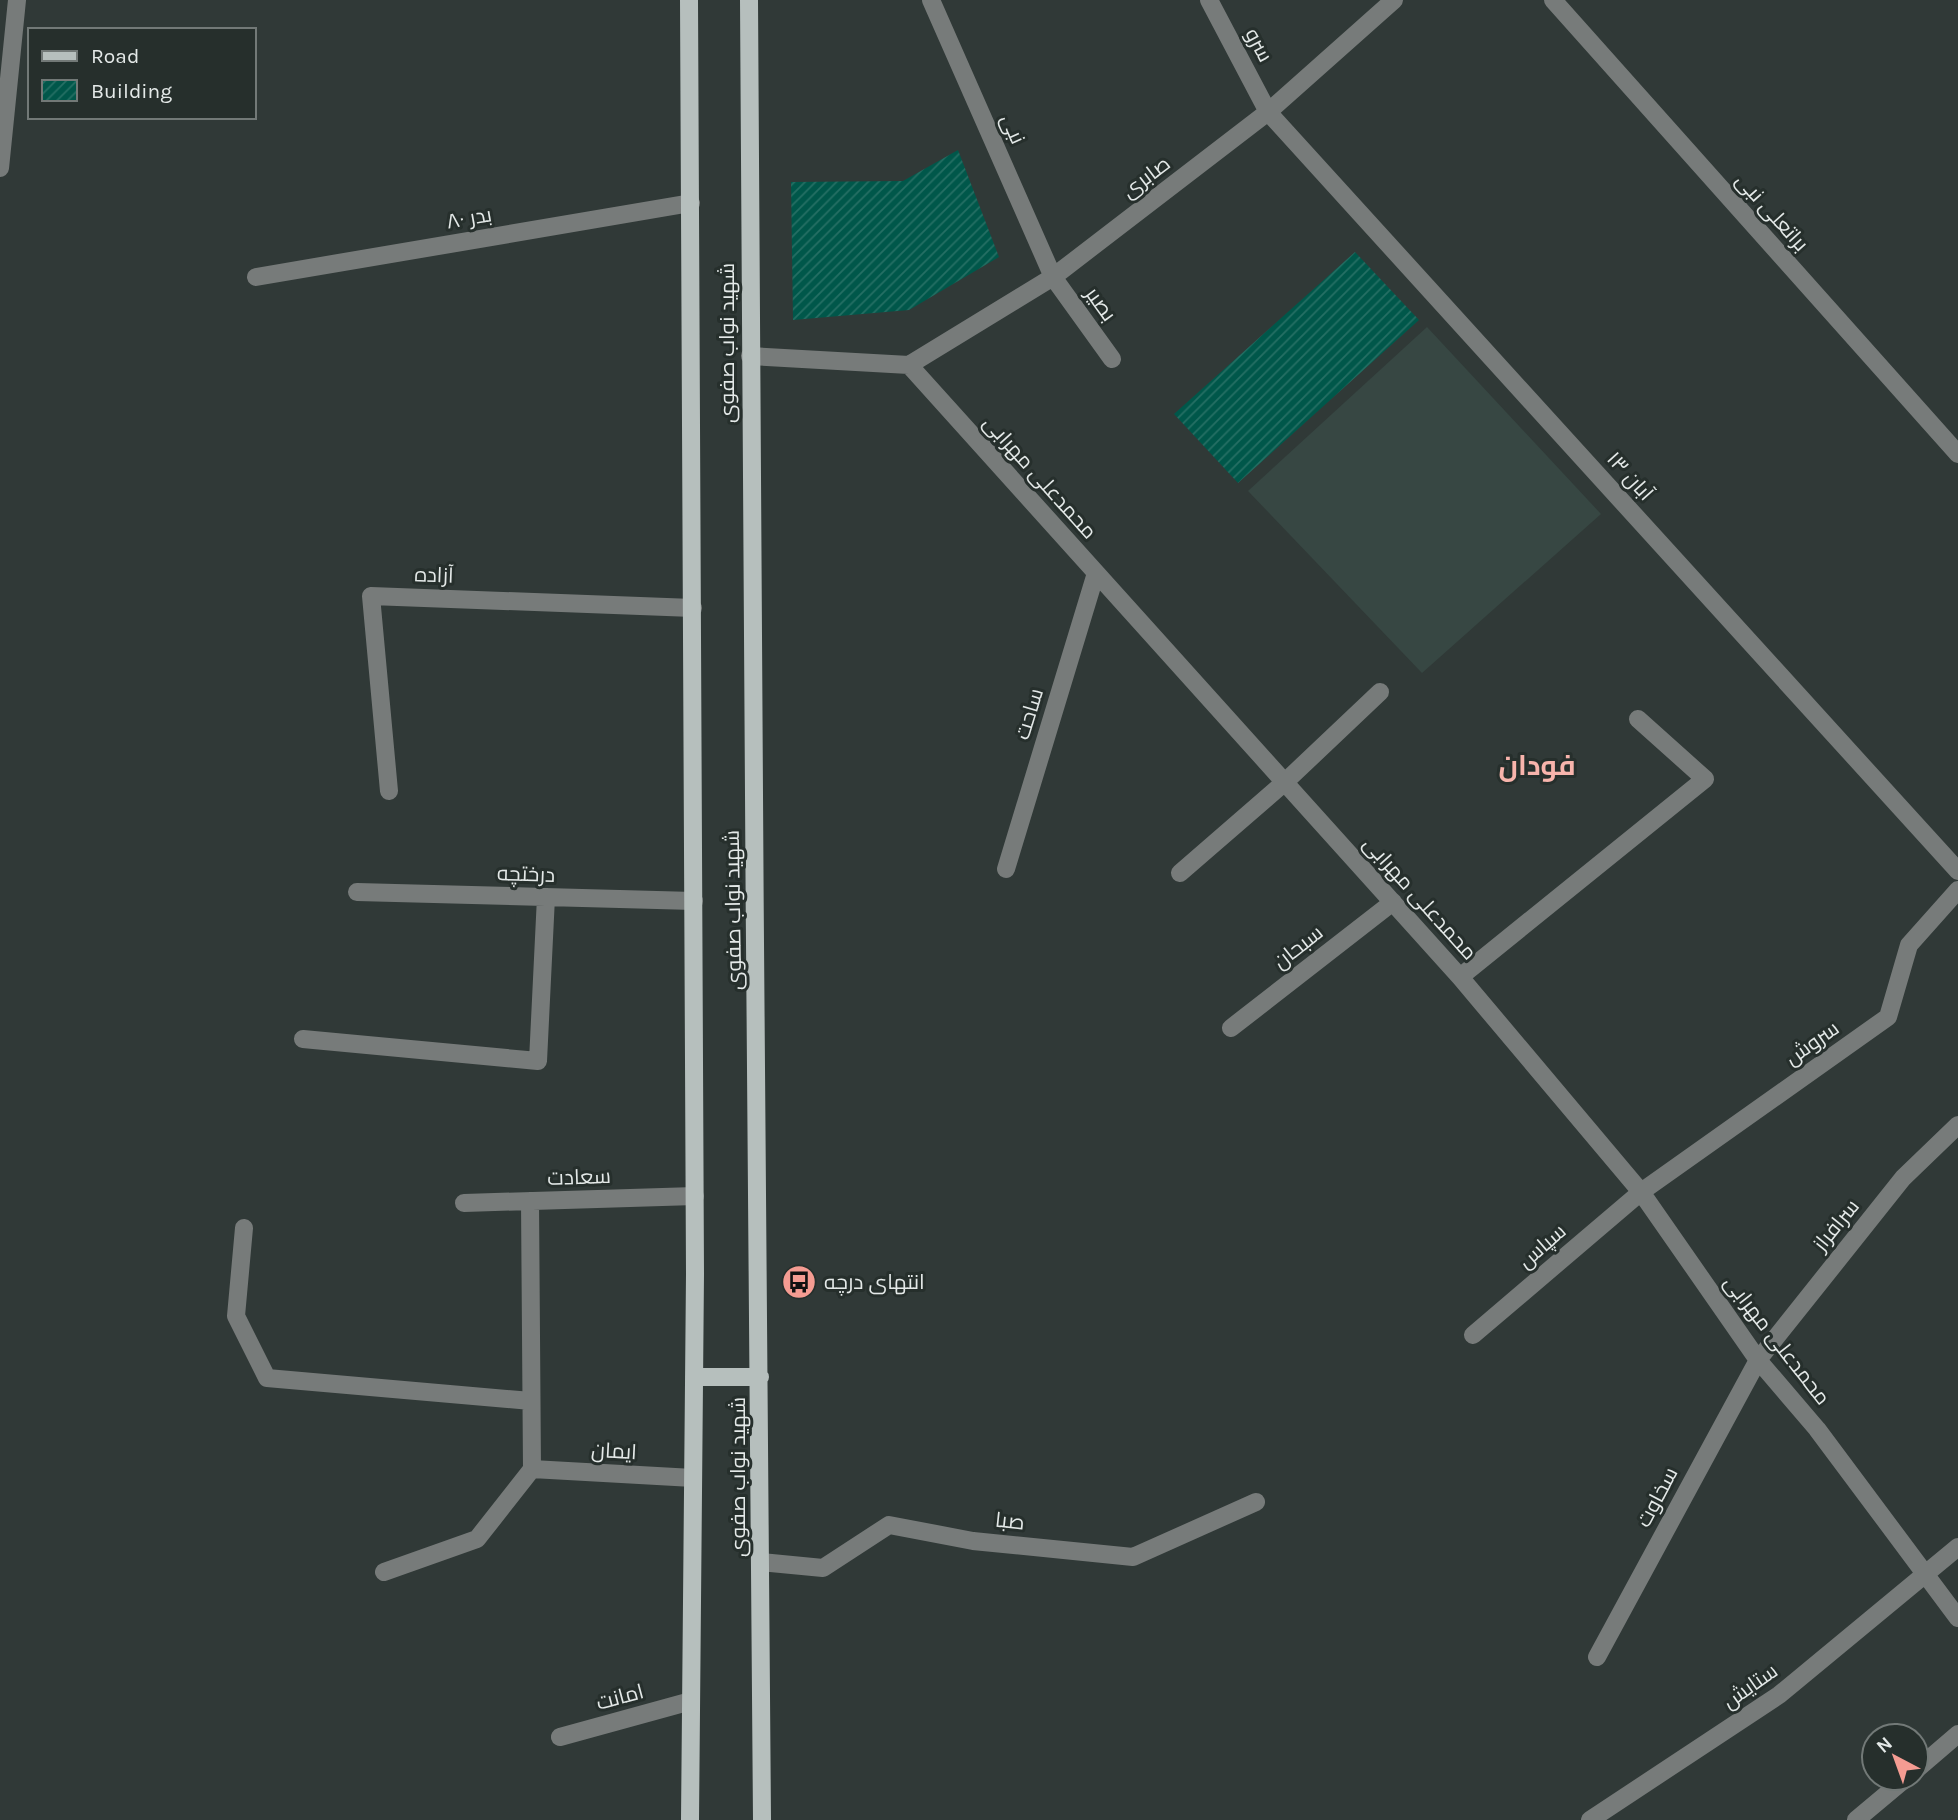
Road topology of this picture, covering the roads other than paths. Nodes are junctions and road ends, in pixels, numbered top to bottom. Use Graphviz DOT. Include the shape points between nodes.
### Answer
graph roads {
  1 [pos="17,0"];
  2 [pos="689,0"];
  3 [pos="749,0"];
  4 [pos="931,0"];
  5 [pos="1209,0"];
  6 [pos="1394,0"];
  7 [pos="1553,0"];
  8 [pos="1268,112"];
  9 [pos="0,168"];
  10 [pos="691,203"];
  11 [pos="256,277"];
  12 [pos="1053,277"];
  13 [pos="750,355"];
  14 [pos="1112,359"];
  15 [pos="909,365"];
  16 [pos="1958,454"];
  17 [pos="1096,573"];
  18 [pos="693,608"];
  19 [pos="1380,692"];
  20 [pos="1638,719"];
  21 [pos="1284,782"];
  22 [pos="388,791"];
  23 [pos="1006,869"];
  24 [pos="1958,872"];
  25 [pos="1180,873"];
  26 [pos="1958,890"];
  27 [pos="358,892"];
  28 [pos="546,897"];
  29 [pos="694,901"];
  30 [pos="1393,902"];
  31 [pos="1460,977"];
  32 [pos="1231,1028"];
  33 [pos="303,1039"];
  34 [pos="1958,1125"];
  35 [pos="1641,1192"];
  36 [pos="695,1196"];
  37 [pos="530,1201"];
  38 [pos="464,1203"];
  39 [pos="244,1227"];
  40 [pos="1473,1335"];
  41 [pos="1758,1360"];
  42 [pos="694,1377"];
  43 [pos="760,1377"];
  44 [pos="531,1401"];
  45 [pos="532,1469"];
  46 [pos="693,1478"];
  47 [pos="1256,1502"];
  48 [pos="1958,1547"];
  49 [pos="761,1562"];
  50 [pos="384,1572"];
  51 [pos="1925,1573"];
  52 [pos="1958,1618"];
  53 [pos="1597,1657"];
  54 [pos="691,1701"];
  55 [pos="1958,1734"];
  56 [pos="560,1737"];
  57 [pos="1930,1758"];
  58 [pos="1889,1792"];
  59 [pos="690,1820"];
  60 [pos="762,1820"];
  61 [pos="1590,1820"];
  62 [pos="1856,1820"];
  1 -- 9 [label="street"];
  2 -- 10 [label="main road, شهید نواب صفوی"];
  3 -- 13 [label="main road, شهید نواب صفوی"];
  4 -- 12 [label="street, نبی"];
  5 -- 8 [label="street, سرو"];
  6 -- 8 [label="street, صابری"];
  7 -- 16 [label="street, براتعلی نبی"];
  8 -- 12 [label="street, صابری"];
  8 -- 24 [label="street, ۱۳ آبان"];
  10 -- 11 [label="street, بدر ۸۰"];
  10 -- 18 [label="main road, شهید نواب صفوی"];
  12 -- 14 [label="street, بصیر"];
  12 -- 15 [label="street, صابری"];
  13 -- 15 [label="street"];
  13 -- 43 [label="main road, شهید نواب صفوی"];
  15 -- 17 [label="street, محمدعلی مهرابی"];
  17 -- 21 [label="street, محمدعلی مهرابی"];
  17 -- 23 [label="street, ساحت"];
  18 -- 22 [label="street, آزاده" via="371,596"];
  18 -- 29 [label="main road, شهید نواب صفوی"];
  19 -- 21 [label="street"];
  20 -- 31 [label="street" via="1705,779"];
  21 -- 25 [label="street"];
  21 -- 30 [label="street, محمدعلی مهرابی"];
  26 -- 35 [label="street, سروش" via="1909,945 1888,1017"];
  27 -- 28 [label="street, درختچه"];
  28 -- 29 [label="street, درختچه"];
  28 -- 33 [label="street" via="538,1061"];
  29 -- 36 [label="main road, شهید نواب صفوی"];
  30 -- 31 [label="street, محمدعلی مهرابی"];
  30 -- 32 [label="street, سبحان"];
  31 -- 35 [label="street, محمدعلی مهرابی"];
  34 -- 41 [label="street, سرافراز" via="1903,1178"];
  35 -- 40 [label="street, سپاس"];
  35 -- 41 [label="street, محمدعلی مهرابی"];
  36 -- 37 [label="street, سعادت"];
  36 -- 42 [label="main road, شهید نواب صفوی"];
  37 -- 38 [label="street, سعادت"];
  37 -- 44 [label="street"];
  39 -- 44 [label="street" via="236,1316 267,1378"];
  41 -- 51 [label="street, محمدعلی مهرابی" via="1817,1429"];
  41 -- 53 [label="street, سخاوت"];
  42 -- 43 [label="main road"];
  42 -- 46 [label="main road, شهید نواب صفوی"];
  43 -- 49 [label="main road, شهید نواب صفوی"];
  44 -- 45 [label="street"];
  45 -- 46 [label="street, ایمان"];
  45 -- 50 [label="street" via="477,1539"];
  46 -- 54 [label="main road, شهید نواب صفوی"];
  47 -- 49 [label="street, صبا" via="1133,1557 973,1541 889,1525 823,1568"];
  48 -- 51 [label="street, ستایش"];
  49 -- 60 [label="main road, شهید نواب صفوی"];
  51 -- 52 [label="street, محمدعلی مهرابی"];
  51 -- 61 [label="street, ستایش" via="1779,1695"];
  54 -- 56 [label="street, امانت"];
  54 -- 59 [label="main road, شهید نواب صفوی"];
  55 -- 57 [label="street"];
  58 -- 62 [label="street"];
}
